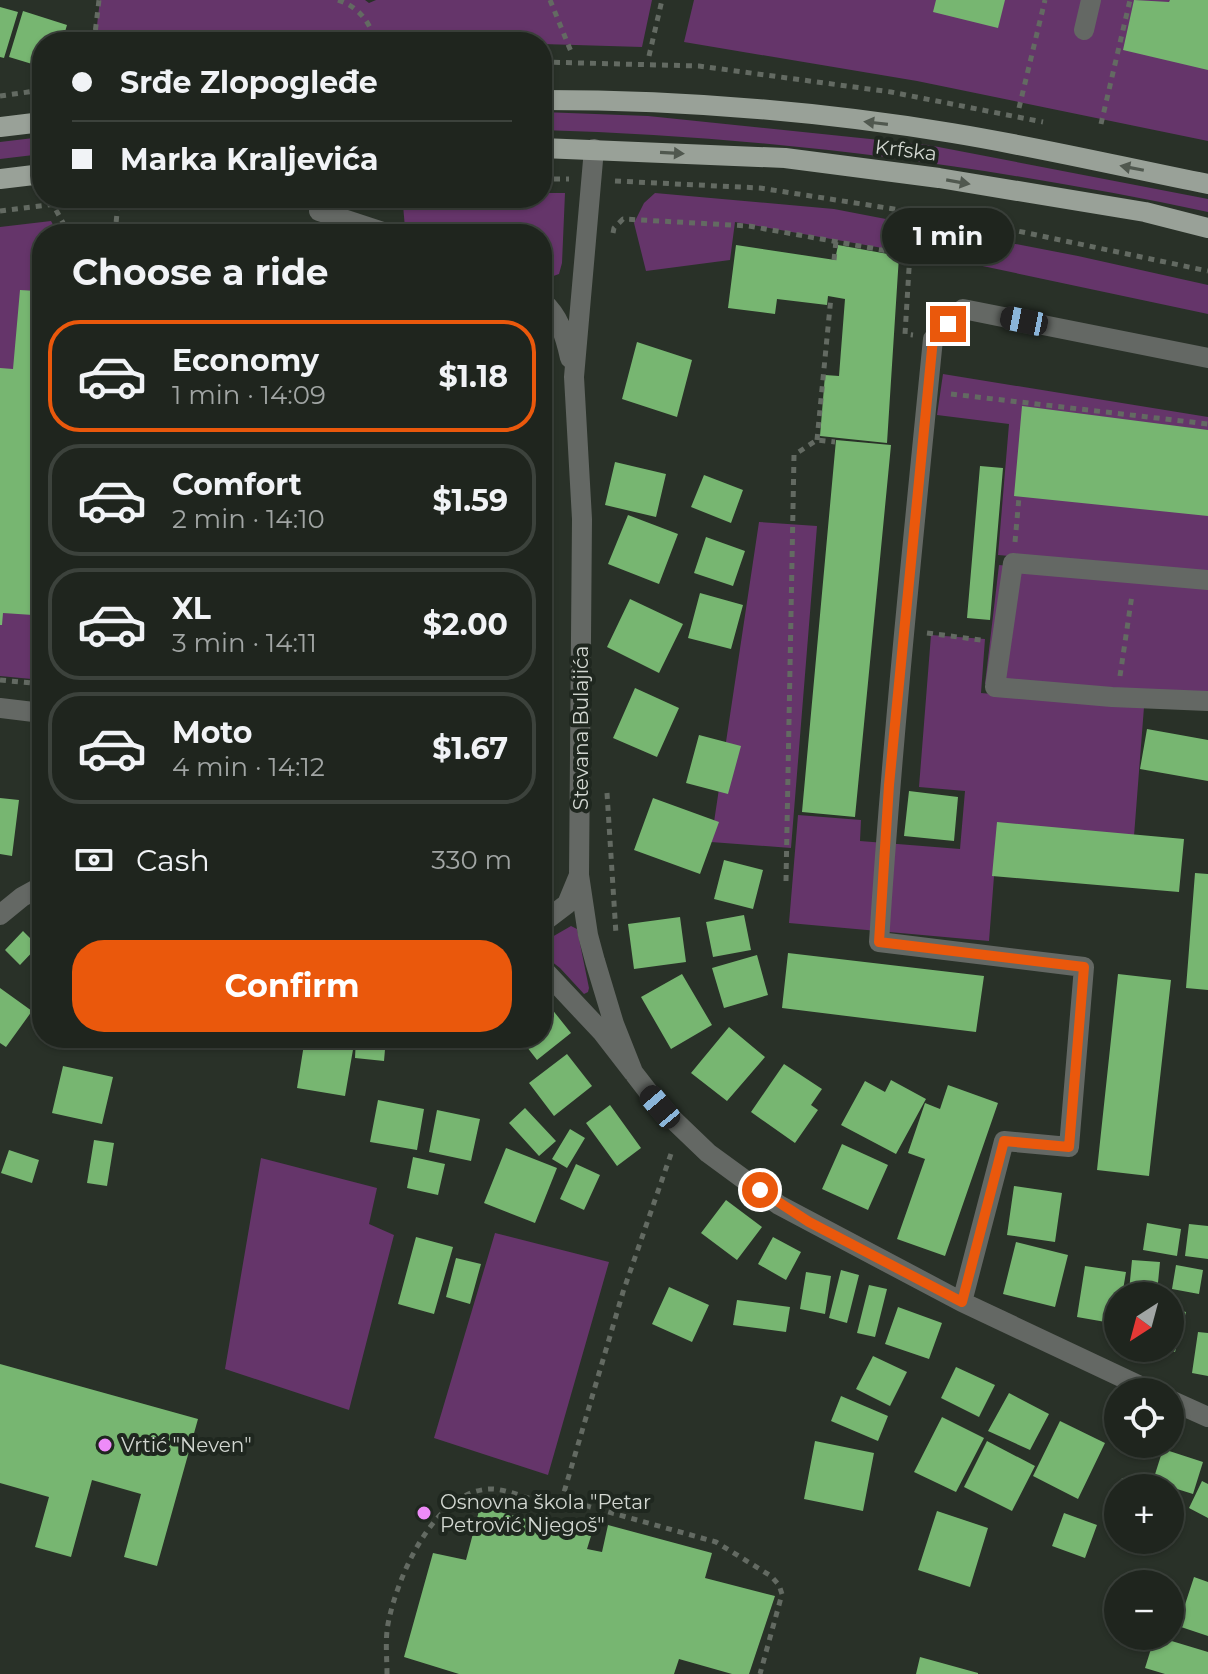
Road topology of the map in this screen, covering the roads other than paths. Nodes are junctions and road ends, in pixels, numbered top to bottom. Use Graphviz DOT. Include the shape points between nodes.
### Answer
graph roads {
  1 [pos="1091,0"];
  2 [pos="1084,30"];
  3 [pos="552,100"];
  4 [pos="32,123"];
  5 [pos="0,127"];
  6 [pos="552,148"];
  7 [pos="594,149"];
  8 [pos="32,175"];
  9 [pos="0,179"];
  10 [pos="1208,184"];
  11 [pos="319,211"];
  12 [pos="359,224"];
  13 [pos="1208,228"];
  14 [pos="552,309"];
  15 [pos="1208,358"];
  16 [pos="574,377"];
  17 [pos="1208,580"];
  18 [pos="1208,701"];
  19 [pos="0,708"];
  20 [pos="32,712"];
  21 [pos="579,875"];
  22 [pos="32,892"];
  23 [pos="0,915"];
  24 [pos="552,915"];
  25 [pos="552,978"];
  26 [pos="633,1072"];
  27 [pos="962,1302"];
  28 [pos="1123,1378"];
  29 [pos="1184,1406"];
  30 [pos="1208,1417"];
  1 -- 2 [label="street"];
  10 -- 3 [label="main road, Krfska, one-way" via="951,133 695,105"];
  4 -- 5 [label="main road"];
  6 -- 7 [label="main road, Krfska"];
  7 -- 13 [label="main road, Krfska, one-way" via="785,158 1145,212"];
  7 -- 16 [label="street, Stevana Bulajića"];
  8 -- 9 [label="main road"];
  11 -- 12 [label="street"];
  14 -- 16 [label="street, Stevana Bulajića" via="566,339"];
  15 -- 27 [label="street" via="963,309 933,339 889,785 879,942 1084,967 1069,1147 1004,1141"];
  16 -- 21 [label="street, Stevana Bulajića" via="582,519"];
  17 -- 18 [label="street" via="1013,563 995,687"];
  19 -- 20 [label="street"];
  21 -- 24 [label="street" via="567,904"];
  21 -- 26 [label="street, Stevana Bulajića" via="595,961"];
  22 -- 23 [label="street"];
  25 -- 26 [label="street"];
  26 -- 27 [label="street" via="708,1153 779,1205"];
  27 -- 28 [label="street"];
  29 -- 30 [label="street"];
}
